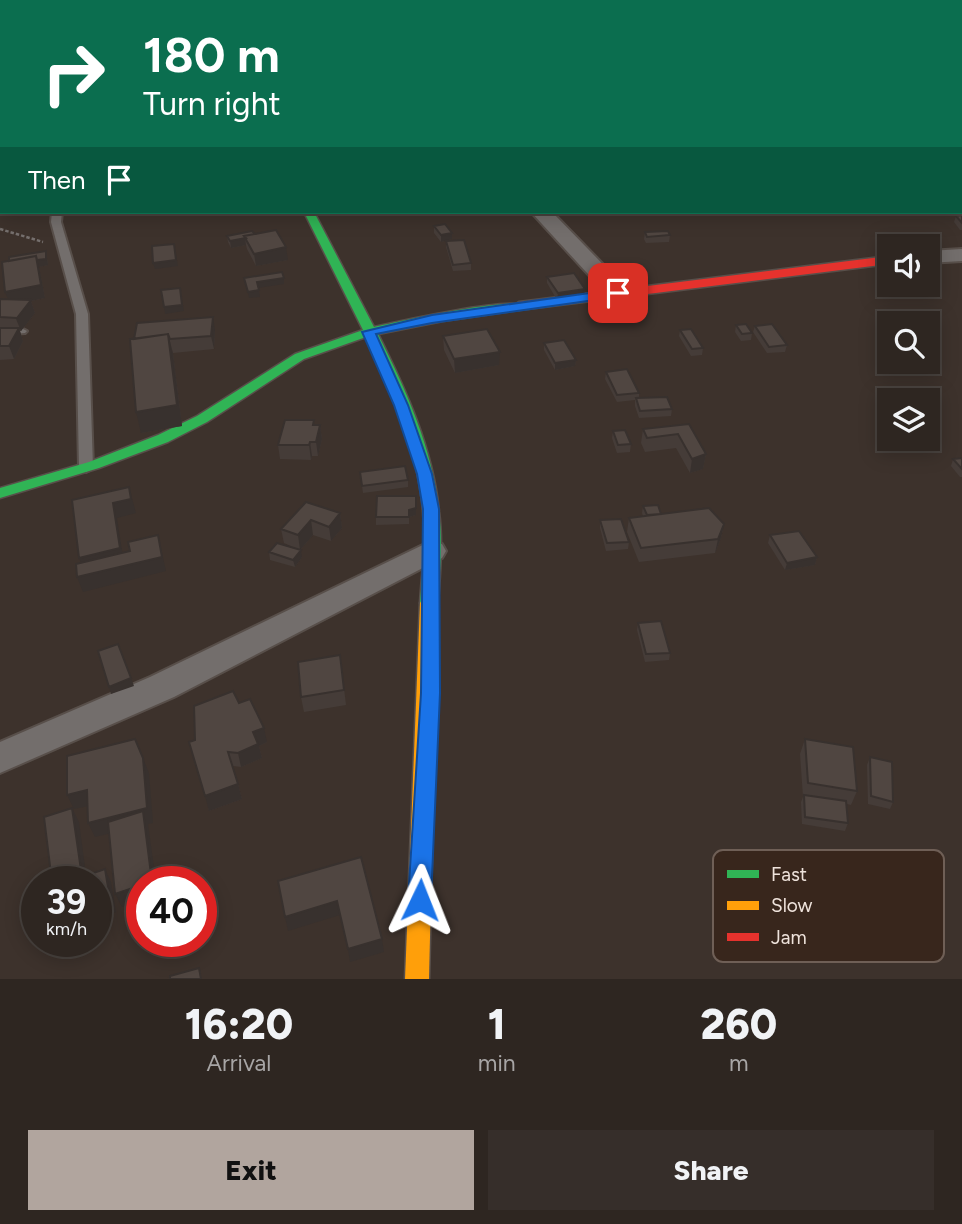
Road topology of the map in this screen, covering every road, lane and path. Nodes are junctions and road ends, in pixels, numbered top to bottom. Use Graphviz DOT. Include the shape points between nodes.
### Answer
graph roads {
  1 [pos="57,214"];
  2 [pos="310,214"];
  3 [pos="543,214"];
  4 [pos="0,229"];
  5 [pos="64,246"];
  6 [pos="962,255"];
  7 [pos="940,256"];
  8 [pos="877,261"];
  9 [pos="618,293"];
  10 [pos="21,331"];
  11 [pos="0,332"];
  12 [pos="368,332"];
  13 [pos="86,468"];
  14 [pos="0,493"];
  15 [pos="431,551"];
  16 [pos="0,758"];
  17 [pos="417,979"];
  1 -- 5 [label="lane"];
  2 -- 12 [label="street"];
  3 -- 9 [label="street"];
  4 -- 5 [label="path"];
  5 -- 13 [label="lane" via="82,314"];
  6 -- 7 [label="street"];
  8 -- 9 [label="street"];
  9 -- 12 [label="street"];
  10 -- 11 [label="lane"];
  12 -- 13 [label="street" via="314,350 186,428"];
  12 -- 15 [label="street" via="425,474"];
  13 -- 14 [label="street"];
  15 -- 16 [label="street" via="163,687"];
  15 -- 17 [label="street" via="430,693"];
}
